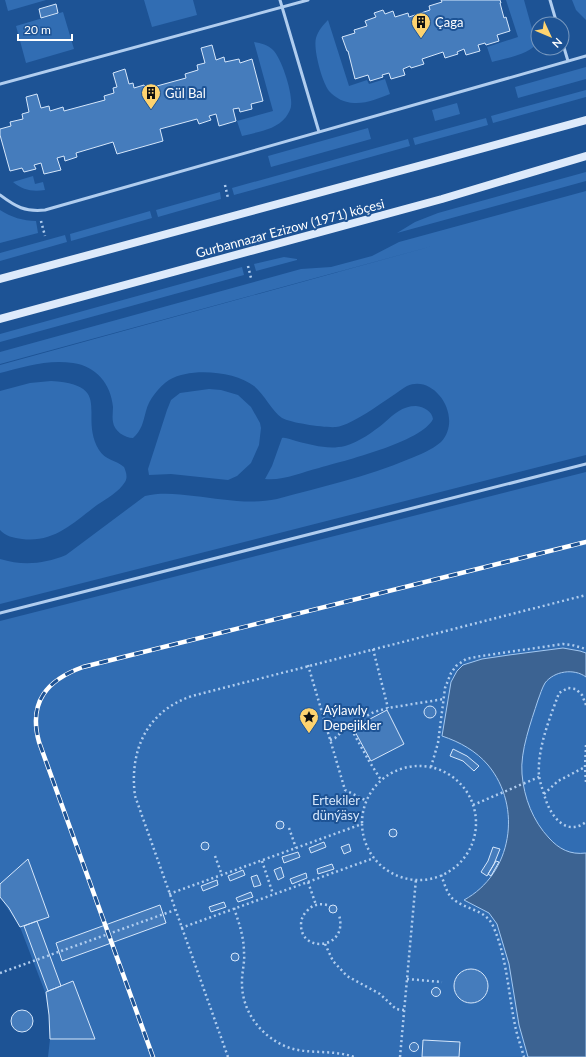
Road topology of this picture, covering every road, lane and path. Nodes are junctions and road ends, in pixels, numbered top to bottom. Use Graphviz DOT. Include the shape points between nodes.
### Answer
graph roads {
  1 [pos="280,0"];
  2 [pos="308,0"];
  3 [pos="550,0"];
  4 [pos="282,7"];
  5 [pos="555,16"];
  6 [pos="566,56"];
  7 [pos="586,56"];
  8 [pos="568,61"];
  9 [pos="0,84"];
  10 [pos="586,120"];
  11 [pos="319,132"];
  12 [pos="586,156"];
  13 [pos="225,185"];
  14 [pos="0,195"];
  15 [pos="228,198"];
  16 [pos="39,210"];
  17 [pos="45,236"];
  18 [pos="248,266"];
  19 [pos="251,278"];
  20 [pos="0,279"];
  21 [pos="0,319"];
  22 [pos="586,464"];
  23 [pos="586,594"];
  24 [pos="0,613"];
  25 [pos="373,649"];
  26 [pos="586,649"];
  27 [pos="308,665"];
  28 [pos="444,699"];
  29 [pos="586,705"];
  30 [pos="388,708"];
  31 [pos="349,725"];
  32 [pos="330,740"];
  33 [pos="586,745"];
  34 [pos="586,759"];
  35 [pos="431,767"];
  36 [pos="585,767"];
  37 [pos="539,777"];
  38 [pos="382,780"];
  39 [pos="586,784"];
  40 [pos="544,794"];
  41 [pos="367,800"];
  42 [pos="472,804"];
  43 [pos="586,822"];
  44 [pos="362,824"];
  45 [pos="288,828"];
  46 [pos="296,848"];
  47 [pos="215,856"];
  48 [pos="374,858"];
  49 [pos="262,861"];
  50 [pos="222,875"];
  51 [pos="441,875"];
  52 [pos="416,879"];
  53 [pos="308,882"];
  54 [pos="169,894"];
  55 [pos="273,894"];
  56 [pos="316,905"];
  57 [pos="327,905"];
  58 [pos="234,908"];
  59 [pos="175,910"];
  60 [pos="339,915"];
  61 [pos="181,928"];
  62 [pos="325,944"];
  63 [pos="0,972"];
  64 [pos="407,979"];
  65 [pos="442,982"];
  66 [pos="404,1010"];
  67 [pos="228,1057"];
  68 [pos="354,1057"];
  69 [pos="400,1057"];
  70 [pos="524,1057"];
  1 -- 4 [label="lane"];
  2 -- 4 [label="lane"];
  3 -- 5 [label="lane"];
  4 -- 9 [label="lane"];
  4 -- 11 [label="lane"];
  6 -- 8 [label="lane"];
  7 -- 8 [label="lane"];
  8 -- 11 [label="lane"];
  10 -- 20 [label="street, Gurbannazar Ezizow (1971) köçesi"];
  11 -- 16 [label="lane"];
  12 -- 21 [label="street, Gurbannazar Ezizow (1971) köçesi" via="442,199"];
  13 -- 15 [label="path"];
  14 -- 16 [label="lane" via="21,208"];
  16 -- 17 [label="path"];
  18 -- 19 [label="path"];
  22 -- 24 [label="lane"];
  23 -- 25 [label="path"];
  25 -- 27 [label="path"];
  25 -- 30 [label="path"];
  26 -- 28 [label="path" via="563,644 466,659 456,666 451,674 445,688"];
  27 -- 32 [label="path"];
  27 -- 54 [label="path" via="182,699 160,714 145,733 135,757 135,796"];
  28 -- 30 [label="path"];
  28 -- 35 [label="path" via="438,743"];
  29 -- 37 [label="path" via="576,689 568,688 559,693 543,744"];
  30 -- 31 [label="path"];
  31 -- 32 [label="path"];
  31 -- 38 [label="path"];
  32 -- 41 [label="path" via="345,790"];
  33 -- 34 [label="path"];
  34 -- 36 [label="path"];
  35 -- 38 [label="path" via="396,770"];
  35 -- 42 [label="path" via="453,777 468,794"];
  36 -- 39 [label="path"];
  36 -- 40 [label="path" via="558,781"];
  37 -- 40 [label="path"];
  37 -- 42 [label="path"];
  38 -- 41 [label="path"];
  40 -- 43 [label="path" via="548,807 564,825 578,827"];
  41 -- 44 [label="path"];
  42 -- 51 [label="path" via="475,829 468,851 452,869"];
  44 -- 46 [label="path"];
  44 -- 48 [label="path" via="364,840"];
  45 -- 46 [label="path"];
  46 -- 49 [label="path"];
  47 -- 50 [label="path"];
  48 -- 52 [label="path" via="395,874"];
  48 -- 53 [label="path"];
  49 -- 50 [label="path"];
  49 -- 55 [label="path"];
  50 -- 54 [label="path"];
  51 -- 52 [label="path"];
  51 -- 70 [label="path" via="452,898 486,916 493,926 505,965 515,1026"];
  52 -- 64 [label="path"];
  53 -- 55 [label="path"];
  53 -- 56 [label="path"];
  54 -- 59 [label="path"];
  55 -- 58 [label="path"];
  56 -- 57 [label="path"];
  56 -- 62 [label="path" via="304,913 301,927 307,939 313,943"];
  58 -- 61 [label="path"];
  58 -- 68 [label="path" via="242,931 243,998 249,1014 257,1025 272,1039 292,1048 337,1052"];
  59 -- 61 [label="path"];
  59 -- 63 [label="path"];
  60 -- 62 [label="path" via="341,929 333,940"];
  61 -- 67 [label="path"];
  62 -- 66 [label="path" via="333,961 348,976 380,994 396,1009"];
  64 -- 65 [label="path"];
  64 -- 66 [label="path"];
  66 -- 69 [label="path"];
}
